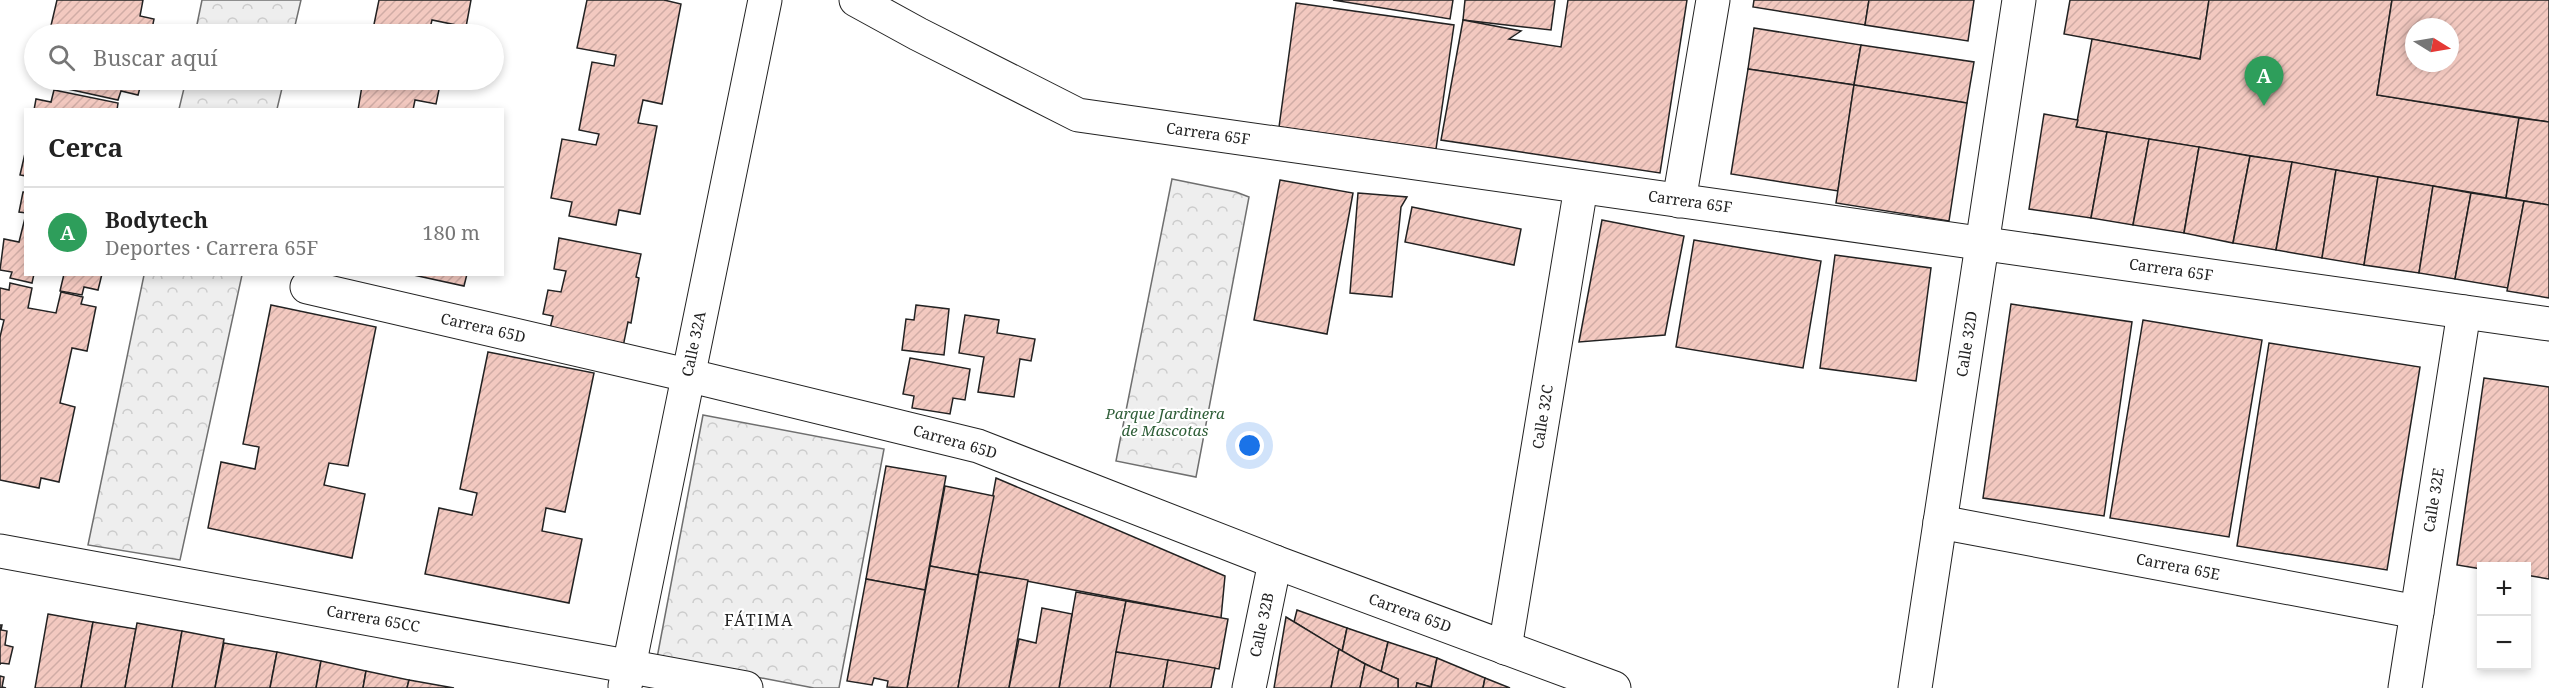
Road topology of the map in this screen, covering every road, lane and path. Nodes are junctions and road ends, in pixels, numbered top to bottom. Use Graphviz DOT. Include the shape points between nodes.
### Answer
graph roads {
  1 [pos="765,0"];
  2 [pos="856,0"];
  3 [pos="1713,0"];
  4 [pos="2019,0"];
  5 [pos="1581,187"];
  6 [pos="1678,201"];
  7 [pos="1982,244"];
  8 [pos="307,287"];
  9 [pos="2464,312"];
  10 [pos="2549,324"];
  11 [pos="687,375"];
  12 [pos="1940,522"];
  13 [pos="0,550"];
  14 [pos="1275,562"];
  15 [pos="2417,612"];
  16 [pos="1505,648"];
  17 [pos="626,677"];
  18 [pos="746,688"];
  19 [pos="1249,688"];
  20 [pos="1614,688"];
  21 [pos="1915,688"];
  22 [pos="2405,688"];
  1 -- 11 [label="street, Calle 32A"];
  2 -- 5 [label="street, Carrera 65F" via="1078,115"];
  3 -- 6 [label="street"];
  4 -- 7 [label="street, Calle 32D"];
  5 -- 6 [label="street, Carrera 65F"];
  5 -- 16 [label="street, Calle 32C"];
  6 -- 7 [label="street, Carrera 65F"];
  7 -- 9 [label="street, Carrera 65F"];
  7 -- 12 [label="street, Calle 32D"];
  8 -- 11 [label="street, Carrera 65D"];
  9 -- 10 [label="street, Carrera 65F"];
  9 -- 15 [label="street, Calle 32E"];
  11 -- 14 [label="street, Carrera 65D" via="978,446"];
  11 -- 17 [label="street, Calle 32A"];
  12 -- 15 [label="street, Carrera 65E"];
  12 -- 21 [label="street, Calle 32D"];
  13 -- 17 [label="street, Carrera 65CC"];
  14 -- 16 [label="street, Carrera 65D"];
  14 -- 19 [label="street, Calle 32B"];
  15 -- 22 [label="street, Calle 32E"];
  16 -- 20 [label="street, Carrera 65D"];
  17 -- 18 [label="street, Carrera 65CC"];
}
